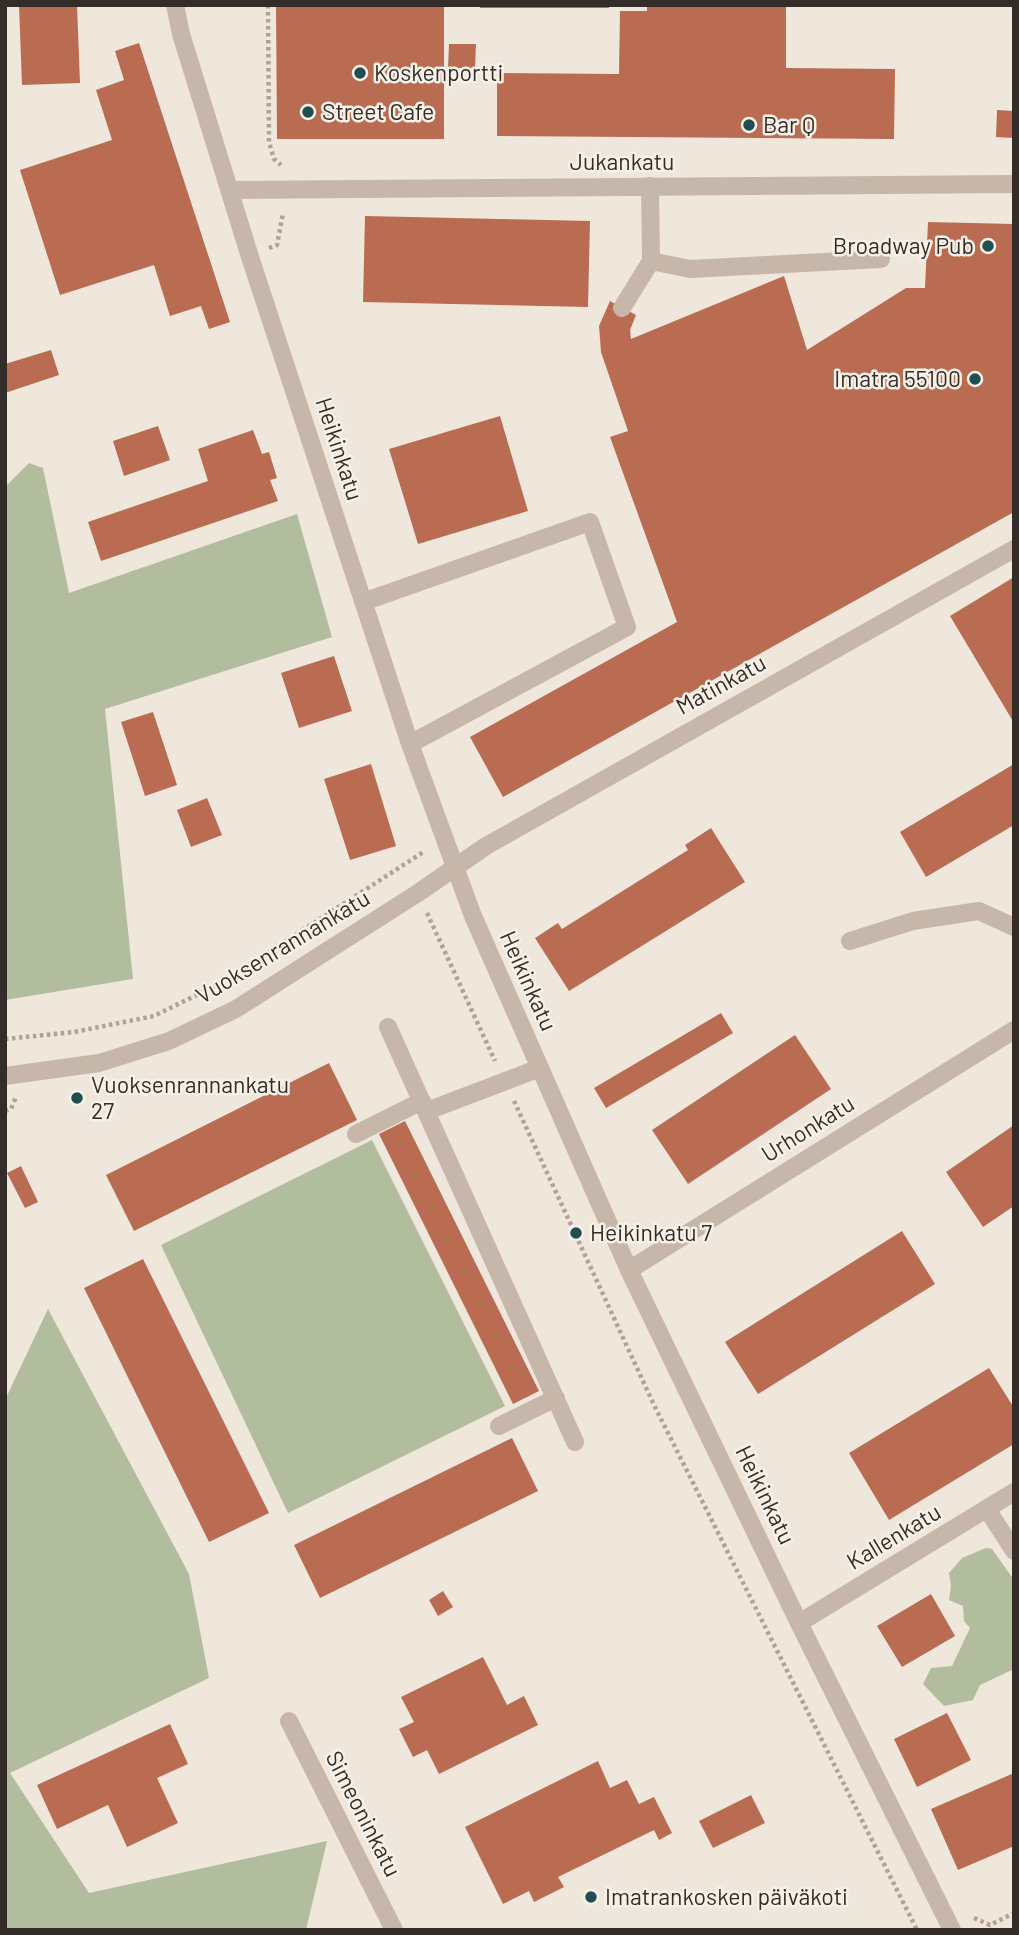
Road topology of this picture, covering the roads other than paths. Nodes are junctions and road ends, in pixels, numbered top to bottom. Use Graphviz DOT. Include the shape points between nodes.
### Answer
graph roads {
  1 [pos="175,5"];
  2 [pos="1014,184"];
  3 [pos="650,186"];
  4 [pos="231,190"];
  5 [pos="881,259"];
  6 [pos="651,261"];
  7 [pos="622,308"];
  8 [pos="1014,549"];
  9 [pos="363,602"];
  10 [pos="410,744"];
  11 [pos="454,866"];
  12 [pos="1014,927"];
  13 [pos="850,941"];
  14 [pos="388,1027"];
  15 [pos="1014,1030"];
  16 [pos="540,1068"];
  17 [pos="5,1076"];
  18 [pos="424,1106"];
  19 [pos="356,1134"];
  20 [pos="629,1270"];
  21 [pos="556,1398"];
  22 [pos="499,1426"];
  23 [pos="575,1442"];
  24 [pos="1014,1492"];
  25 [pos="987,1509"];
  26 [pos="1014,1551"];
  27 [pos="799,1623"];
  28 [pos="289,1721"];
  29 [pos="394,1930"];
  30 [pos="952,1930"];
  1 -- 4 [label="street, Heikinkatu"];
  2 -- 3 [label="street, Jukankatu"];
  3 -- 4 [label="street, Jukankatu"];
  3 -- 6 [label="street"];
  4 -- 9 [label="street, Heikinkatu"];
  5 -- 6 [label="street" via="690,269"];
  6 -- 7 [label="street"];
  8 -- 11 [label="street, Matinkatu"];
  9 -- 10 [label="street, Heikinkatu"];
  9 -- 10 [label="street" via="590,523 627,627"];
  10 -- 11 [label="street, Heikinkatu"];
  11 -- 16 [label="street, Heikinkatu"];
  11 -- 17 [label="street, Vuoksenrannankatu" via="236,1009 169,1041 99,1063"];
  12 -- 13 [label="street" via="979,911 913,921"];
  14 -- 18 [label="street"];
  15 -- 20 [label="street, Urhonkatu"];
  16 -- 18 [label="street"];
  16 -- 20 [label="street, Heikinkatu"];
  18 -- 19 [label="street"];
  18 -- 21 [label="street"];
  20 -- 27 [label="street, Heikinkatu"];
  21 -- 22 [label="street"];
  21 -- 23 [label="street"];
  24 -- 25 [label="street, Kallenkatu"];
  25 -- 26 [label="street"];
  25 -- 27 [label="street, Kallenkatu"];
  27 -- 30 [label="street, Heikinkatu"];
  28 -- 29 [label="street, Simeoninkatu"];
}
